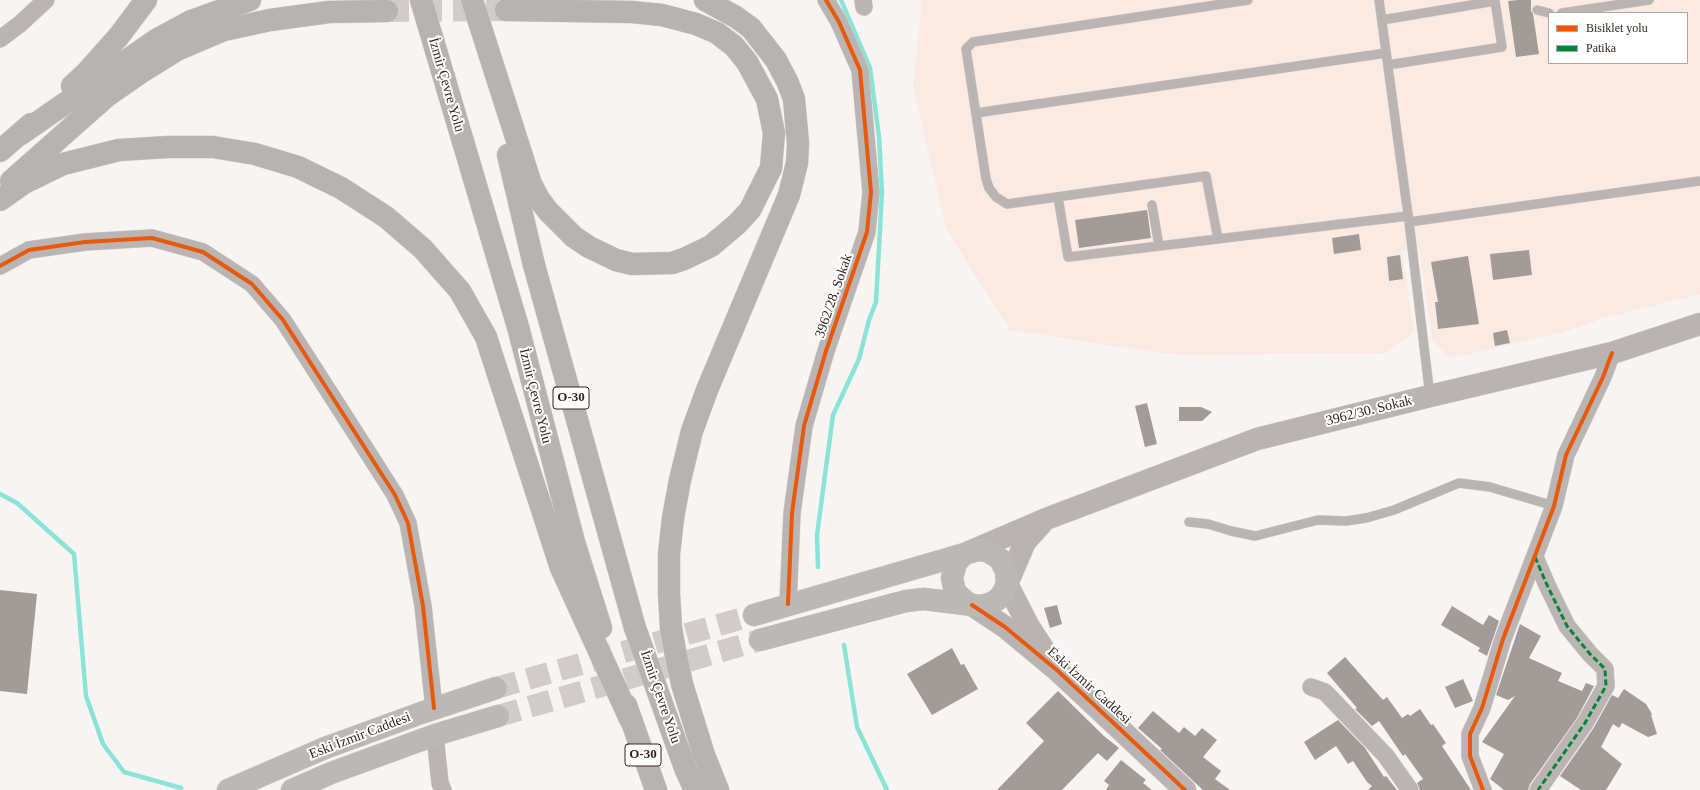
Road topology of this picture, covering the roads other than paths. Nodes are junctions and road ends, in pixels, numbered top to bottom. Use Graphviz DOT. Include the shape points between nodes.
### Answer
graph roads {
  1 [pos="46,0"];
  2 [pos="146,0"];
  3 [pos="250,0"];
  4 [pos="422,0"];
  5 [pos="471,0"];
  6 [pos="705,0"];
  7 [pos="826,0"];
  8 [pos="1248,0"];
  9 [pos="1379,0"];
  10 [pos="1649,0"];
  11 [pos="506,10"];
  12 [pos="1536,10"];
  13 [pos="388,11"];
  14 [pos="1569,12"];
  15 [pos="1548,13"];
  16 [pos="1382,20"];
  17 [pos="0,39"];
  18 [pos="1386,52"];
  19 [pos="1388,65"];
  20 [pos="976,113"];
  21 [pos="21,134"];
  22 [pos="0,152"];
  23 [pos="1700,181"];
  24 [pos="0,191"];
  25 [pos="1058,197"];
  26 [pos="0,200"];
  27 [pos="1152,205"];
  28 [pos="1409,219"];
  29 [pos="1218,239"];
  30 [pos="1159,246"];
  31 [pos="0,266"];
  32 [pos="1700,324"];
  33 [pos="1612,353"];
  34 [pos="1430,396"];
  35 [pos="1554,506"];
  36 [pos="1046,519"];
  37 [pos="1188,522"];
  38 [pos="969,552"];
  39 [pos="1535,557"];
  40 [pos="1007,584"];
  41 [pos="788,604"];
  42 [pos="972,605"];
  43 [pos="754,615"];
  44 [pos="760,640"];
  45 [pos="1058,671"];
  46 [pos="1311,687"];
  47 [pos="496,688"];
  48 [pos="434,708"];
  49 [pos="498,716"];
  50 [pos="630,719"];
  51 [pos="435,735"];
  52 [pos="228,790"];
  53 [pos="292,790"];
  54 [pos="443,790"];
  55 [pos="656,790"];
  56 [pos="695,790"];
  57 [pos="718,790"];
  58 [pos="1185,790"];
  59 [pos="1410,790"];
  60 [pos="1483,790"];
  61 [pos="1538,790"];
  1 -- 17 [label="street"];
  2 -- 21 [label="highway" via="87,72"];
  3 -- 21 [label="highway" via="191,21 156,40"];
  4 -- 50 [label="highway, İzmir Çevre Yolu / O-30" via="518,327 574,542"];
  5 -- 11 [label="highway" via="531,184 548,211 574,237 616,260 643,264 672,263 711,246 750,210 771,168 774,133 772,116 764,93 747,62 734,46 717,33 696,24 662,15 632,12"];
  5 -- 56 [label="highway, İzmir Çevre Yolu / O-30" via="534,265 635,628"];
  6 -- 57 [label="highway" via="751,28 776,60 794,99 798,144 797,163 789,195 707,390 692,432 673,518 669,594 671,628 682,684 704,755"];
  7 -- 41 [label="street, 3962/28. Sokak" via="839,22 860,70 871,192 867,232 826,351 804,426 792,513"];
  8 -- 20 [label="lane" via="973,42 966,48"];
  9 -- 16 [label="lane"];
  10 -- 14 [label="lane"];
  12 -- 15 [label="lane"];
  13 -- 24 [label="highway" via="329,12 270,20 224,30 177,50 107,96"];
  16 -- 18 [label="lane"];
  16 -- 19 [label="lane" via="1495,1 1498,16 1502,47"];
  18 -- 19 [label="lane"];
  18 -- 20 [label="lane"];
  19 -- 28 [label="lane"];
  20 -- 25 [label="lane" via="986,179 996,197 1007,204"];
  21 -- 22 [label="highway"];
  23 -- 28 [label="lane"];
  25 -- 29 [label="lane" via="1206,176"];
  25 -- 30 [label="lane" via="1068,257"];
  26 -- 50 [label="highway" via="24,183 63,164 118,150 213,147 255,154 298,167 341,188 386,216 423,249 460,291 486,337 561,568"];
  27 -- 30 [label="lane"];
  28 -- 29 [label="lane"];
  28 -- 34 [label="lane"];
  29 -- 30 [label="lane"];
  31 -- 48 [label="street" via="29,250 85,242 152,238 203,252 252,284 283,320 395,495 408,523 423,606"];
  32 -- 33 [label="main road, 3962/30. Sokak"];
  33 -- 34 [label="main road, 3962/30. Sokak"];
  33 -- 35 [label="street" via="1566,456"];
  34 -- 36 [label="main road, 3962/30. Sokak" via="1257,439"];
  35 -- 37 [label="lane" via="1490,487 1459,483 1394,510 1366,518 1346,521 1318,520 1255,536 1208,524"];
  35 -- 39 [label="street"];
  36 -- 38 [label="main road, 3962/30. Sokak"];
  36 -- 40 [label="main road" via="1025,542"];
  38 -- 40 [label="main road" via="988,551 1000,559 1006,571"];
  38 -- 41 [label="main road"];
  38 -- 42 [label="main road" via="956,563 952,578 955,592"];
  39 -- 60 [label="street" via="1503,639 1482,708 1470,734 1470,756"];
  39 -- 61 [label="street" via="1567,626 1605,668 1606,686 1557,766"];
  40 -- 42 [label="main road" via="997,600 985,605"];
  40 -- 45 [label="main road, Eski İzmir Caddesi" via="1028,625"];
  41 -- 43 [label="main road"];
  42 -- 44 [label="main road" via="924,599 906,600"];
  42 -- 45 [label="main road, Eski İzmir Caddesi" via="1005,627"];
  45 -- 58 [label="main road, Eski İzmir Caddesi"];
  46 -- 59 [label="street" via="1325,692 1386,756"];
  47 -- 48 [label="main road, Eski İzmir Caddesi"];
  48 -- 52 [label="main road, Eski İzmir Caddesi" via="324,748"];
  49 -- 51 [label="main road, Eski İzmir Caddesi"];
  50 -- 55 [label="highway, İzmir Çevre Yolu / O-30"];
  51 -- 53 [label="main road, Eski İzmir Caddesi"];
  51 -- 54 [label="street"];
}
